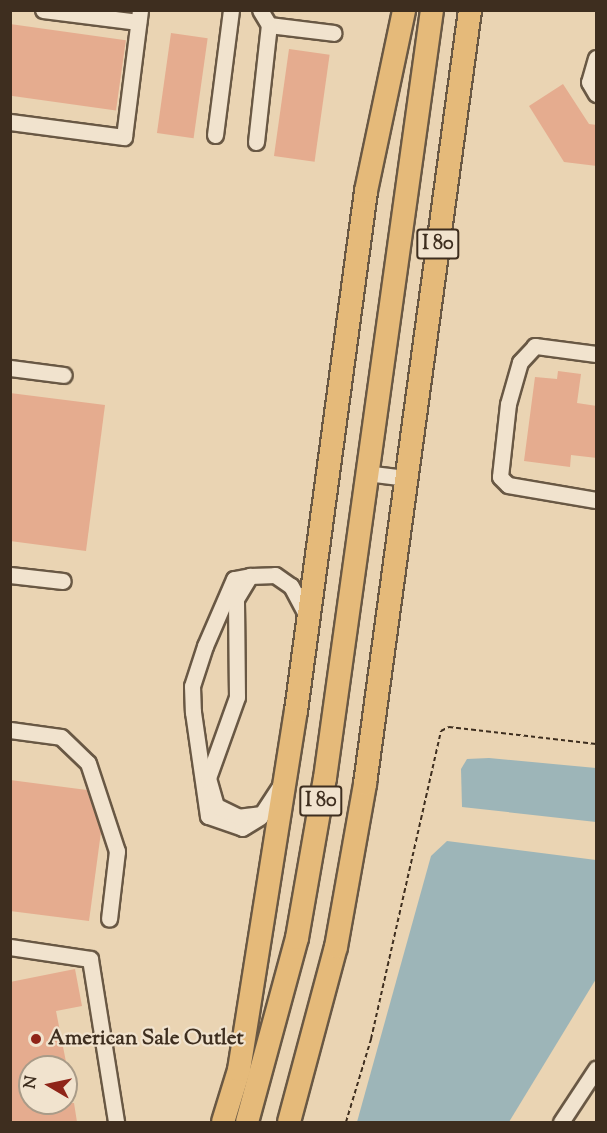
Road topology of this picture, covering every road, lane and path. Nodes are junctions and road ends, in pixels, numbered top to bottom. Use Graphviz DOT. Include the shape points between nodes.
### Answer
graph roads {
  1 [pos="43,10"];
  2 [pos="231,10"];
  3 [pos="260,10"];
  4 [pos="404,10"];
  5 [pos="432,10"];
  6 [pos="470,10"];
  7 [pos="139,16"];
  8 [pos="269,25"];
  9 [pos="334,33"];
  10 [pos="597,58"];
  11 [pos="597,94"];
  12 [pos="10,122"];
  13 [pos="215,135"];
  14 [pos="256,142"];
  15 [pos="597,354"];
  16 [pos="10,368"];
  17 [pos="64,375"];
  18 [pos="366,474"];
  19 [pos="406,478"];
  20 [pos="597,500"];
  21 [pos="10,575"];
  22 [pos="250,576"];
  23 [pos="63,581"];
  24 [pos="308,618"];
  25 [pos="10,730"];
  26 [pos="597,744"];
  27 [pos="285,778"];
  28 [pos="262,814"];
  29 [pos="109,919"];
  30 [pos="10,946"];
  31 [pos="597,1069"];
  32 [pos="116,1122"];
  33 [pos="223,1122"];
  34 [pos="247,1122"];
  35 [pos="289,1122"];
  36 [pos="346,1122"];
  37 [pos="561,1122"];
  1 -- 7 [label="street"];
  2 -- 13 [label="street"];
  3 -- 8 [label="street"];
  4 -- 24 [label="highway" via="366,191"];
  5 -- 18 [label="highway, I 80"];
  6 -- 19 [label="highway, I 80"];
  7 -- 12 [label="street" via="123,137"];
  8 -- 9 [label="street"];
  8 -- 14 [label="street"];
  10 -- 11 [label="street" via="589,82"];
  15 -- 20 [label="street" via="535,346 520,362 508,404 500,477 526,490"];
  16 -- 17 [label="street"];
  18 -- 19 [label="street"];
  18 -- 34 [label="highway, I 80" via="297,938"];
  19 -- 35 [label="highway, I 80" via="336,947"];
  21 -- 23 [label="street"];
  22 -- 24 [label="street" via="275,575 291,586"];
  22 -- 28 [label="street" via="236,599 237,697 208,778 216,806 239,817"];
  22 -- 28 [label="street" via="234,579 205,646 192,686 193,712 208,816 242,828"];
  24 -- 27 [label="highway"];
  25 -- 29 [label="street" via="61,737 88,763 117,851"];
  26 -- 36 [label="path" via="441,730 371,1039"];
  27 -- 28 [label="street"];
  27 -- 33 [label="highway" via="239,1070"];
  30 -- 32 [label="street" via="90,959"];
  31 -- 37 [label="street"];
}
